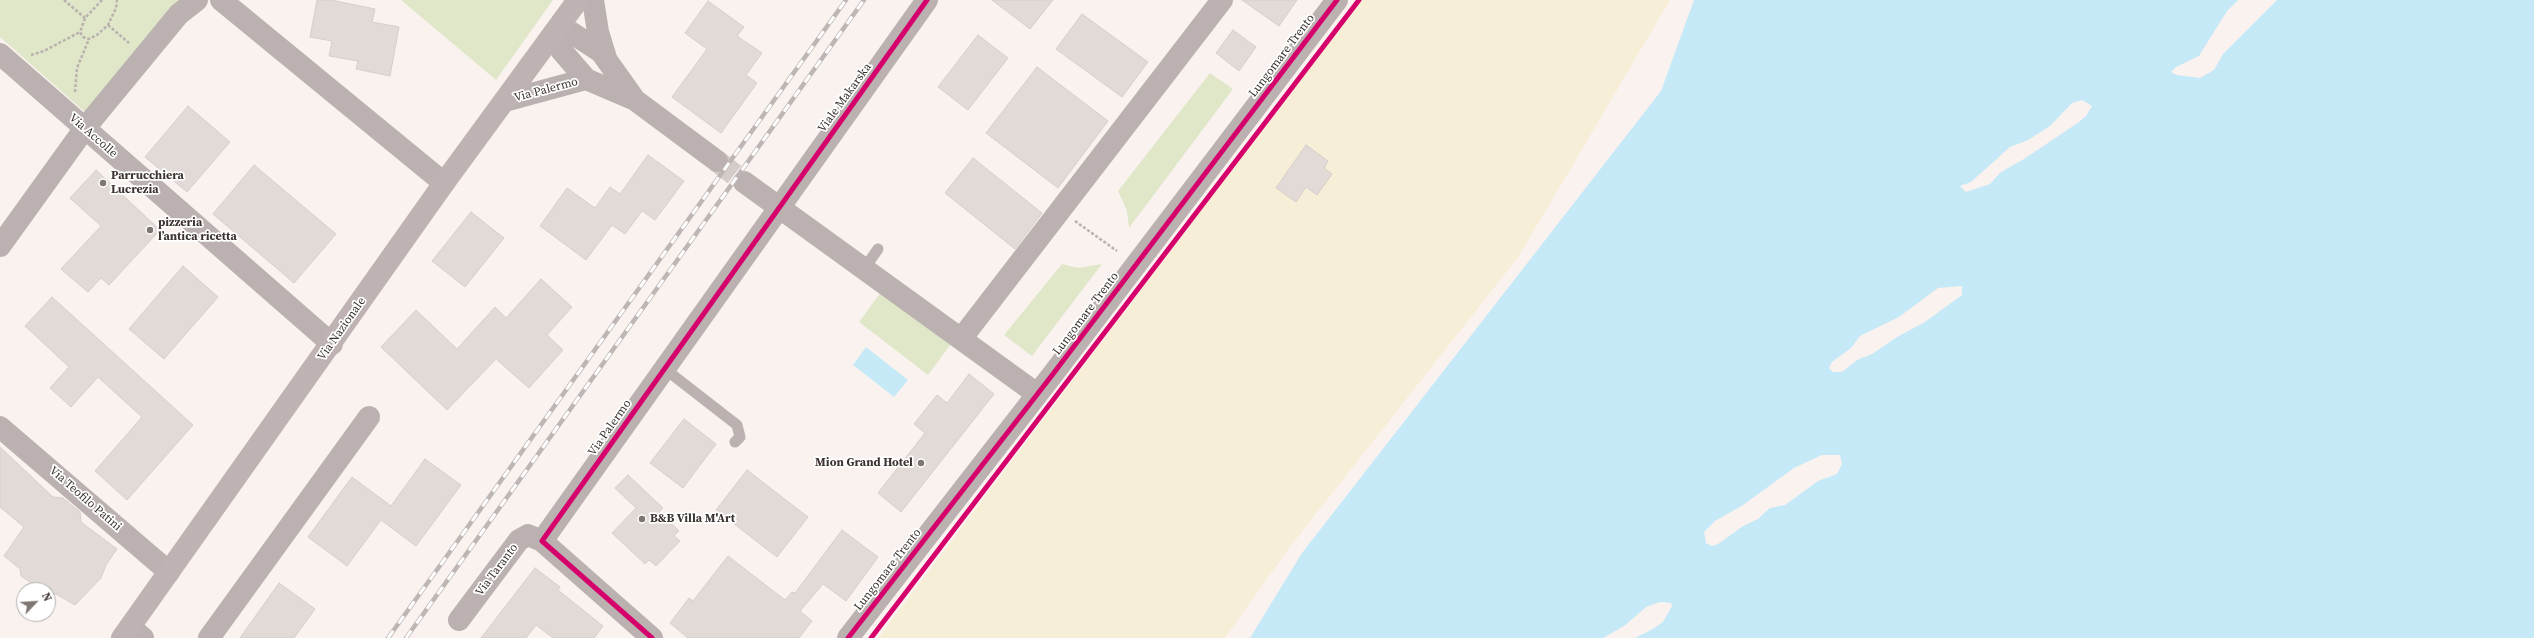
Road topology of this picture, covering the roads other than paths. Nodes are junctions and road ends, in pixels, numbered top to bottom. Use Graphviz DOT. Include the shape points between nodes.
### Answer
graph roads {
  1 [pos="197,0"];
  2 [pos="578,0"];
  3 [pos="593,0"];
  4 [pos="928,0"];
  5 [pos="1222,0"];
  6 [pos="1340,1"];
  7 [pos="222,2"];
  8 [pos="556,31"];
  9 [pos="0,54"];
  10 [pos="606,58"];
  11 [pos="586,79"];
  12 [pos="635,100"];
  13 [pos="506,101"];
  14 [pos="85,128"];
  15 [pos="717,161"];
  16 [pos="744,182"];
  17 [pos="444,183"];
  18 [pos="778,208"];
  19 [pos="0,246"];
  20 [pos="878,248"];
  21 [pos="864,269"];
  22 [pos="961,339"];
  23 [pos="332,344"];
  24 [pos="665,368"];
  25 [pos="1036,394"];
  26 [pos="369,417"];
  27 [pos="0,427"];
  28 [pos="736,442"];
  29 [pos="542,541"];
  30 [pos="169,572"];
  31 [pos="459,620"];
  32 [pos="132,634"];
  33 [pos="209,638"];
  34 [pos="652,638"];
  35 [pos="848,638"];
  1 -- 14 [label="street" via="179,14"];
  2 -- 8 [label="main road, Via Nazionale"];
  3 -- 10 [label="street, Via Palermo" via="598,32"];
  4 -- 18 [label="street, Viale Makarska"];
  5 -- 22 [label="street"];
  6 -- 25 [label="street, Lungomare Trento"];
  7 -- 17 [label="street"];
  8 -- 10 [label="street, Via Palermo" via="579,37"];
  8 -- 11 [label="street, Via Palermo" via="562,50"];
  8 -- 13 [label="main road, Via Nazionale"];
  9 -- 14 [label="street, Via Accolle"];
  10 -- 12 [label="street, Via Palermo"];
  11 -- 12 [label="street, Via Palermo"];
  11 -- 13 [label="street, Via Palermo"];
  12 -- 15 [label="street, Via Palermo"];
  13 -- 17 [label="main road, Via Nazionale"];
  14 -- 19 [label="street"];
  14 -- 23 [label="street, Via Accolle"];
  16 -- 18 [label="street"];
  17 -- 23 [label="main road, Via Nazionale"];
  18 -- 21 [label="street"];
  18 -- 24 [label="street, Via Palermo"];
  20 -- 21 [label="lane"];
  21 -- 22 [label="street"];
  22 -- 25 [label="street"];
  23 -- 30 [label="main road, Via Nazionale"];
  24 -- 28 [label="lane" via="738,425 740,437"];
  24 -- 29 [label="street, Via Palermo"];
  25 -- 35 [label="street, Lungomare Trento"];
  26 -- 33 [label="street"];
  27 -- 30 [label="street, Via Teofilo Patini"];
  29 -- 31 [label="street, Via Taranto" via="528,536 519,540"];
  29 -- 34 [label="street"];
  30 -- 32 [label="main road, Via Nazionale"];
}
